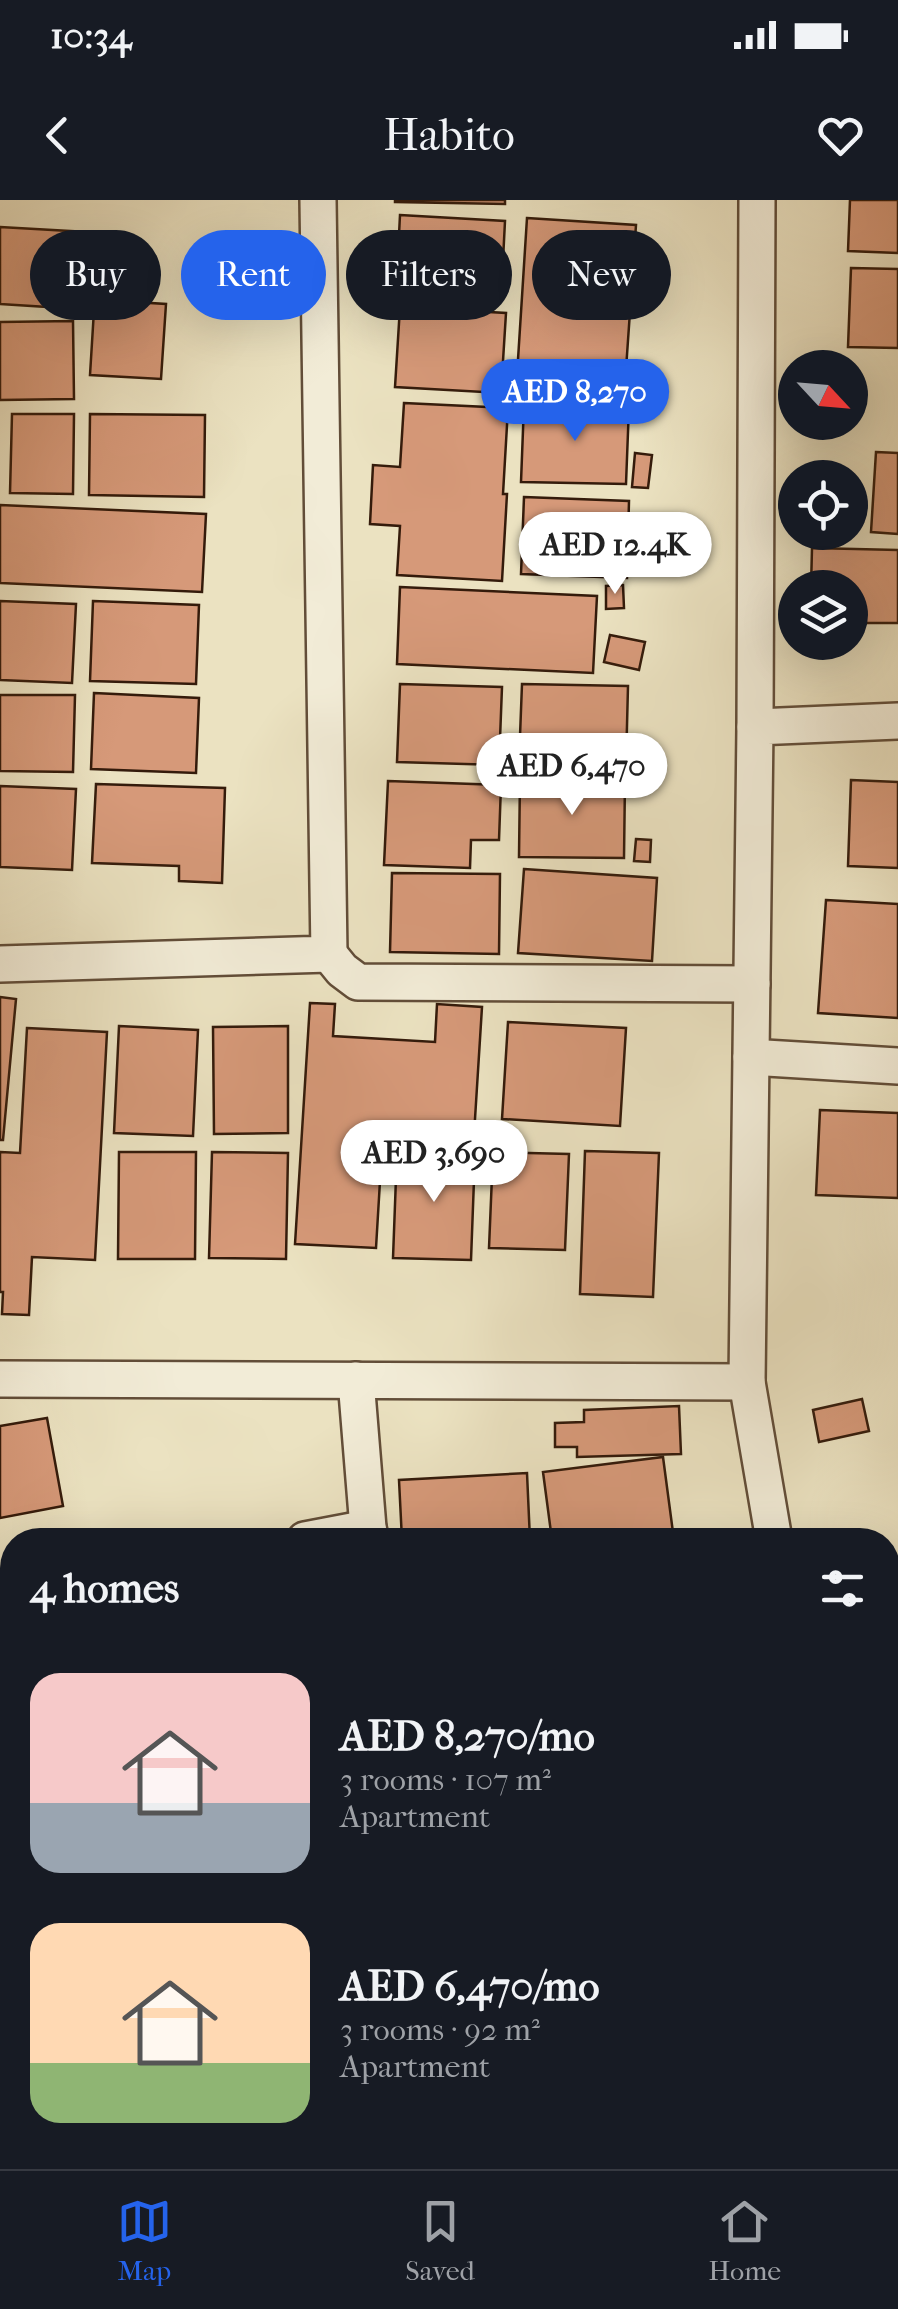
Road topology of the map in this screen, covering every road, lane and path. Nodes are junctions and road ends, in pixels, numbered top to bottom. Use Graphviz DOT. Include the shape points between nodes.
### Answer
graph roads {
  1 [pos="318,200"];
  2 [pos="757,200"];
  3 [pos="898,721"];
  4 [pos="755,727"];
  5 [pos="329,954"];
  6 [pos="0,964"];
  7 [pos="752,984"];
  8 [pos="751,1058"];
  9 [pos="898,1066"];
  10 [pos="0,1379"];
  11 [pos="356,1380"];
  12 [pos="747,1382"];
  13 [pos="368,1528"];
  14 [pos="772,1528"];
  1 -- 5 [label="street"];
  2 -- 4 [label="street"];
  3 -- 4 [label="street"];
  4 -- 7 [label="street"];
  5 -- 6 [label="street"];
  5 -- 7 [label="street" via="358,982"];
  7 -- 8 [label="street"];
  8 -- 9 [label="street"];
  8 -- 12 [label="street"];
  10 -- 11 [label="street"];
  11 -- 12 [label="street"];
  11 -- 13 [label="street"];
  12 -- 14 [label="street"];
}
